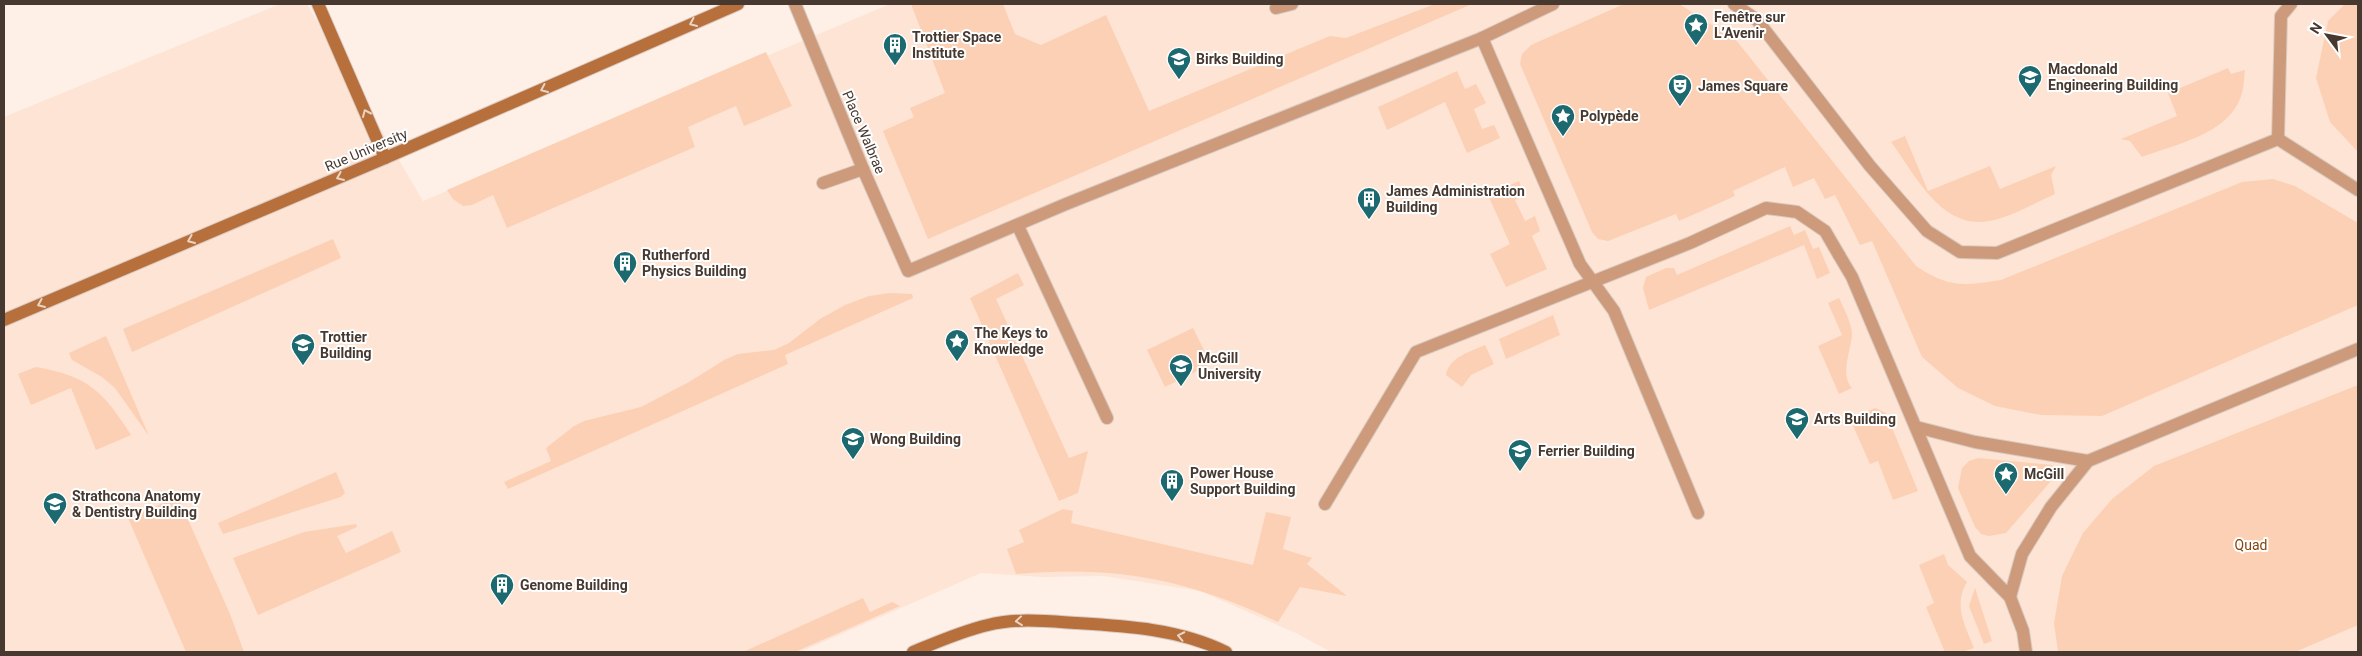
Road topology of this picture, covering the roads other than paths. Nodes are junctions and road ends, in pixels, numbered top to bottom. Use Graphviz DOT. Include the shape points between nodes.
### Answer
graph roads {
  1 [pos="318,4"];
  2 [pos="738,4"];
  3 [pos="795,4"];
  4 [pos="1292,4"];
  5 [pos="1553,4"];
  6 [pos="1734,4"];
  7 [pos="2291,4"];
  8 [pos="1276,8"];
  9 [pos="1482,38"];
  10 [pos="2278,139"];
  11 [pos="385,158"];
  12 [pos="862,168"];
  13 [pos="823,183"];
  14 [pos="2358,190"];
  15 [pos="1018,226"];
  16 [pos="1594,282"];
  17 [pos="4,320"];
  18 [pos="2358,349"];
  19 [pos="1108,418"];
  20 [pos="1916,427"];
  21 [pos="2088,461"];
  22 [pos="1325,504"];
  23 [pos="1698,513"];
  24 [pos="2010,597"];
  25 [pos="913,652"];
  26 [pos="1226,652"];
  27 [pos="2026,652"];
  11 -- 1 [label="main road, one-way"];
  2 -- 11 [label="main road, Rue University, one-way"];
  3 -- 12 [label="street, Place Walbrae"];
  4 -- 8 [label="street"];
  5 -- 9 [label="street"];
  6 -- 10 [label="street" via="1756,20 1870,166 1927,231 1960,252 1997,253"];
  7 -- 10 [label="street" via="2281,16"];
  9 -- 15 [label="street"];
  9 -- 16 [label="street" via="1580,264"];
  10 -- 14 [label="street"];
  11 -- 17 [label="main road, Rue University, one-way"];
  12 -- 13 [label="street"];
  12 -- 15 [label="street, Place Walbrae" via="908,271"];
  15 -- 19 [label="street"];
  16 -- 20 [label="street" via="1766,208 1797,212 1825,231 1852,278"];
  16 -- 22 [label="street" via="1416,352"];
  16 -- 23 [label="street" via="1614,311"];
  18 -- 21 [label="street"];
  20 -- 21 [label="street" via="1982,443"];
  20 -- 24 [label="street" via="1970,556"];
  21 -- 24 [label="street" via="2051,507 2022,554"];
  24 -- 27 [label="street" via="2023,631"];
  26 -- 25 [label="main road, one-way" via="1207,642 1136,627 1036,620 989,624"];
}
